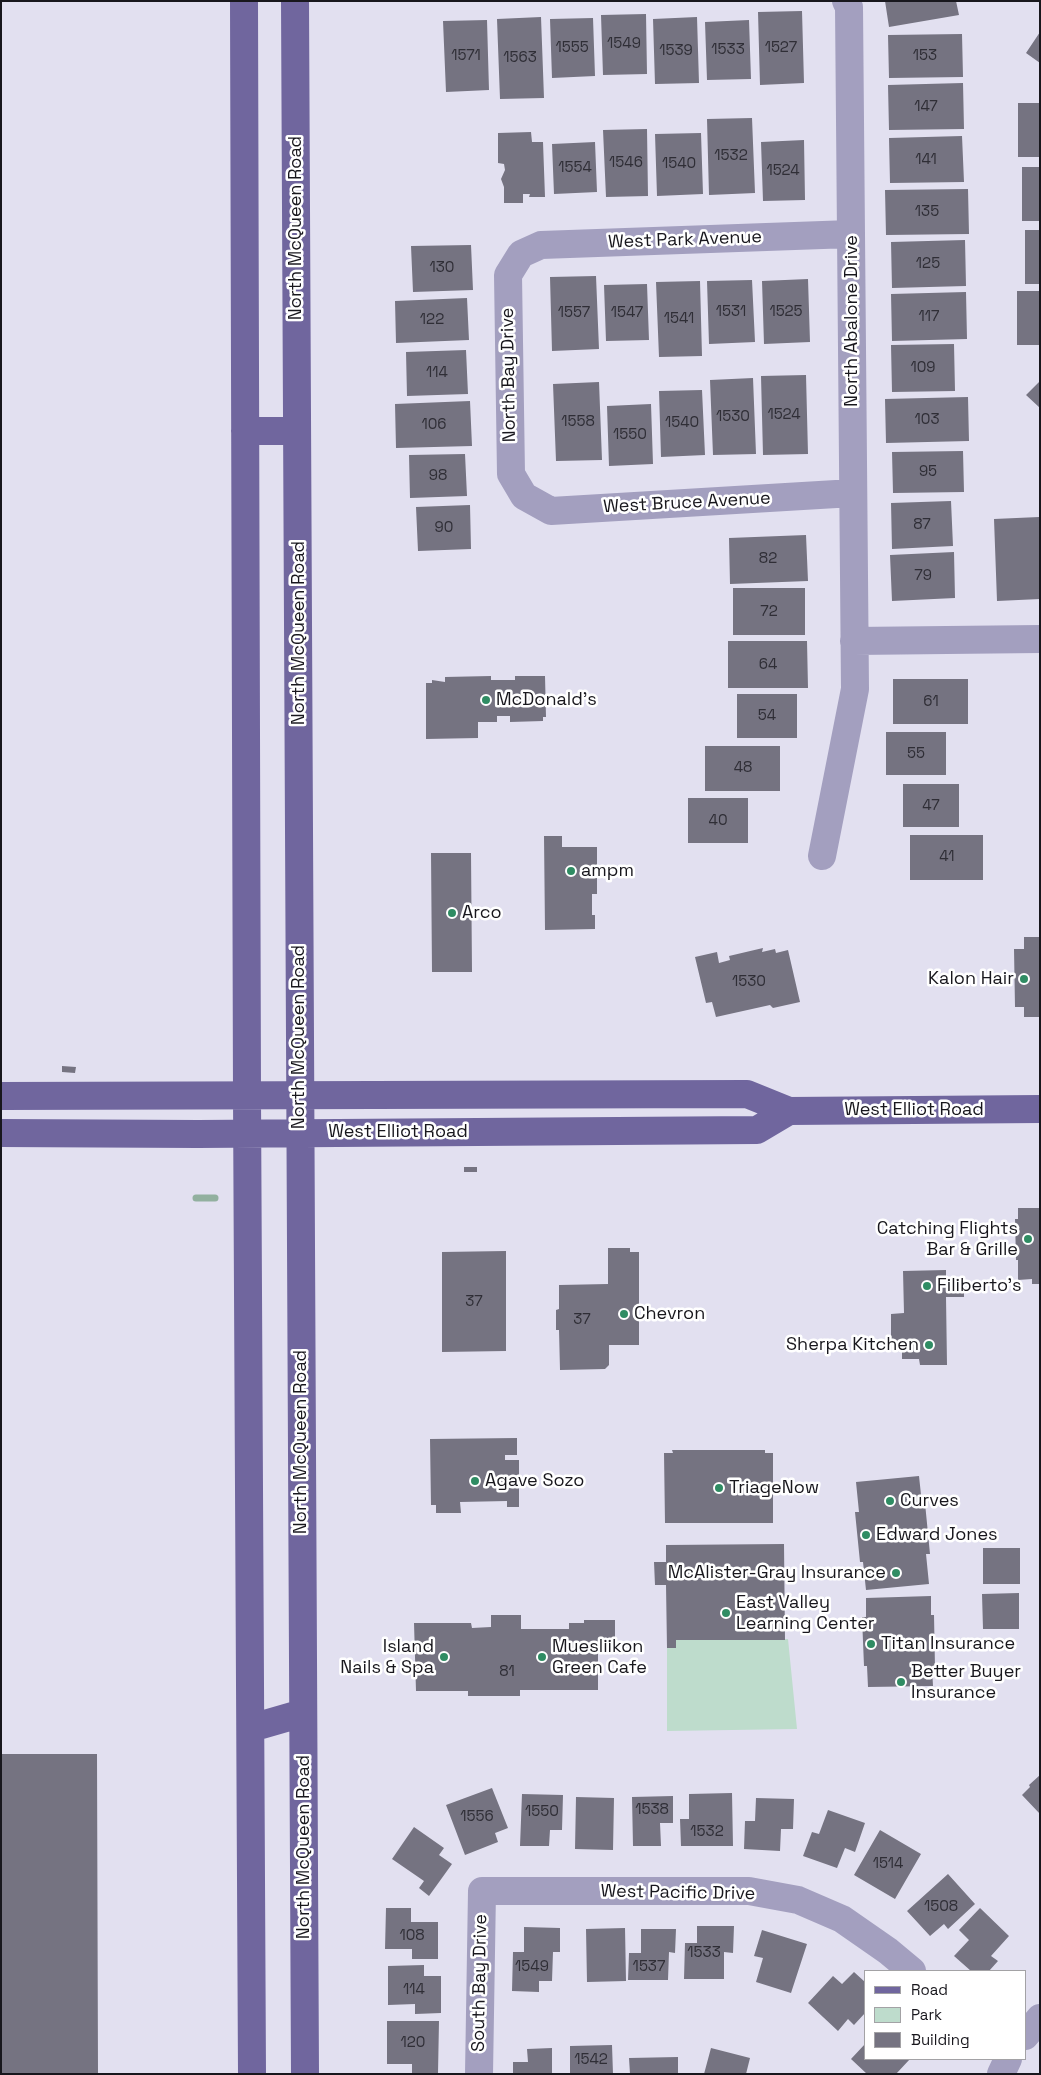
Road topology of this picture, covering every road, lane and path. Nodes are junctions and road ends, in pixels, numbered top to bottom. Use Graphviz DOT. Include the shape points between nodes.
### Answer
graph roads {
  1 [pos="244,1"];
  2 [pos="295,1"];
  3 [pos="846,1"];
  4 [pos="851,234"];
  5 [pos="521,254"];
  6 [pos="246,430"];
  7 [pos="297,431"];
  8 [pos="853,493"];
  9 [pos="524,496"];
  10 [pos="1040,639"];
  11 [pos="854,641"];
  12 [pos="822,856"];
  13 [pos="1,1096"];
  14 [pos="300,1096"];
  15 [pos="247,1097"];
  16 [pos="1040,1109"];
  17 [pos="789,1111"];
  18 [pos="1,1133"];
  19 [pos="300,1133"];
  20 [pos="248,1134"];
  21 [pos="303,1714"];
  22 [pos="250,1728"];
  23 [pos="482,1891"];
  24 [pos="911,1970"];
  25 [pos="1040,2018"];
  26 [pos="1026,2035"];
  27 [pos="1008,2060"];
  28 [pos="252,2074"];
  29 [pos="305,2074"];
  30 [pos="478,2074"];
  31 [pos="1001,2074"];
  1 -- 6 [label="main road"];
  2 -- 7 [label="main road, North McQueen Road"];
  3 -- 4 [label="street, North Abalone Drive" via="849,7"];
  4 -- 5 [label="street, West Park Avenue" via="541,245"];
  4 -- 8 [label="street, North Abalone Drive"];
  5 -- 9 [label="street, North Bay Drive" via="508,275 511,474"];
  6 -- 7 [label="main road"];
  6 -- 15 [label="main road"];
  7 -- 14 [label="main road, North McQueen Road"];
  8 -- 9 [label="street, West Bruce Avenue" via="551,511"];
  8 -- 11 [label="street, North Abalone Drive"];
  10 -- 11 [label="street"];
  11 -- 12 [label="street, North Abalone Drive" via="855,689"];
  13 -- 15 [label="main road, West Elliot Road"];
  14 -- 15 [label="main road, West Elliot Road"];
  14 -- 17 [label="main road, West Elliot Road" via="747,1094"];
  14 -- 19 [label="main road, North McQueen Road"];
  15 -- 20 [label="main road"];
  16 -- 17 [label="main road, West Elliot Road"];
  17 -- 19 [label="main road, West Elliot Road" via="757,1130"];
  18 -- 20 [label="main road, West Elliot Road"];
  19 -- 20 [label="main road, West Elliot Road"];
  19 -- 21 [label="main road, North McQueen Road"];
  20 -- 22 [label="main road"];
  21 -- 22 [label="main road"];
  21 -- 29 [label="main road, North McQueen Road"];
  22 -- 28 [label="main road"];
  23 -- 24 [label="street, West Pacific Drive" via="749,1891 798,1900 842,1919"];
  23 -- 30 [label="street, South Bay Drive"];
  25 -- 26 [label="street"];
  27 -- 31 [label="street"];
}
